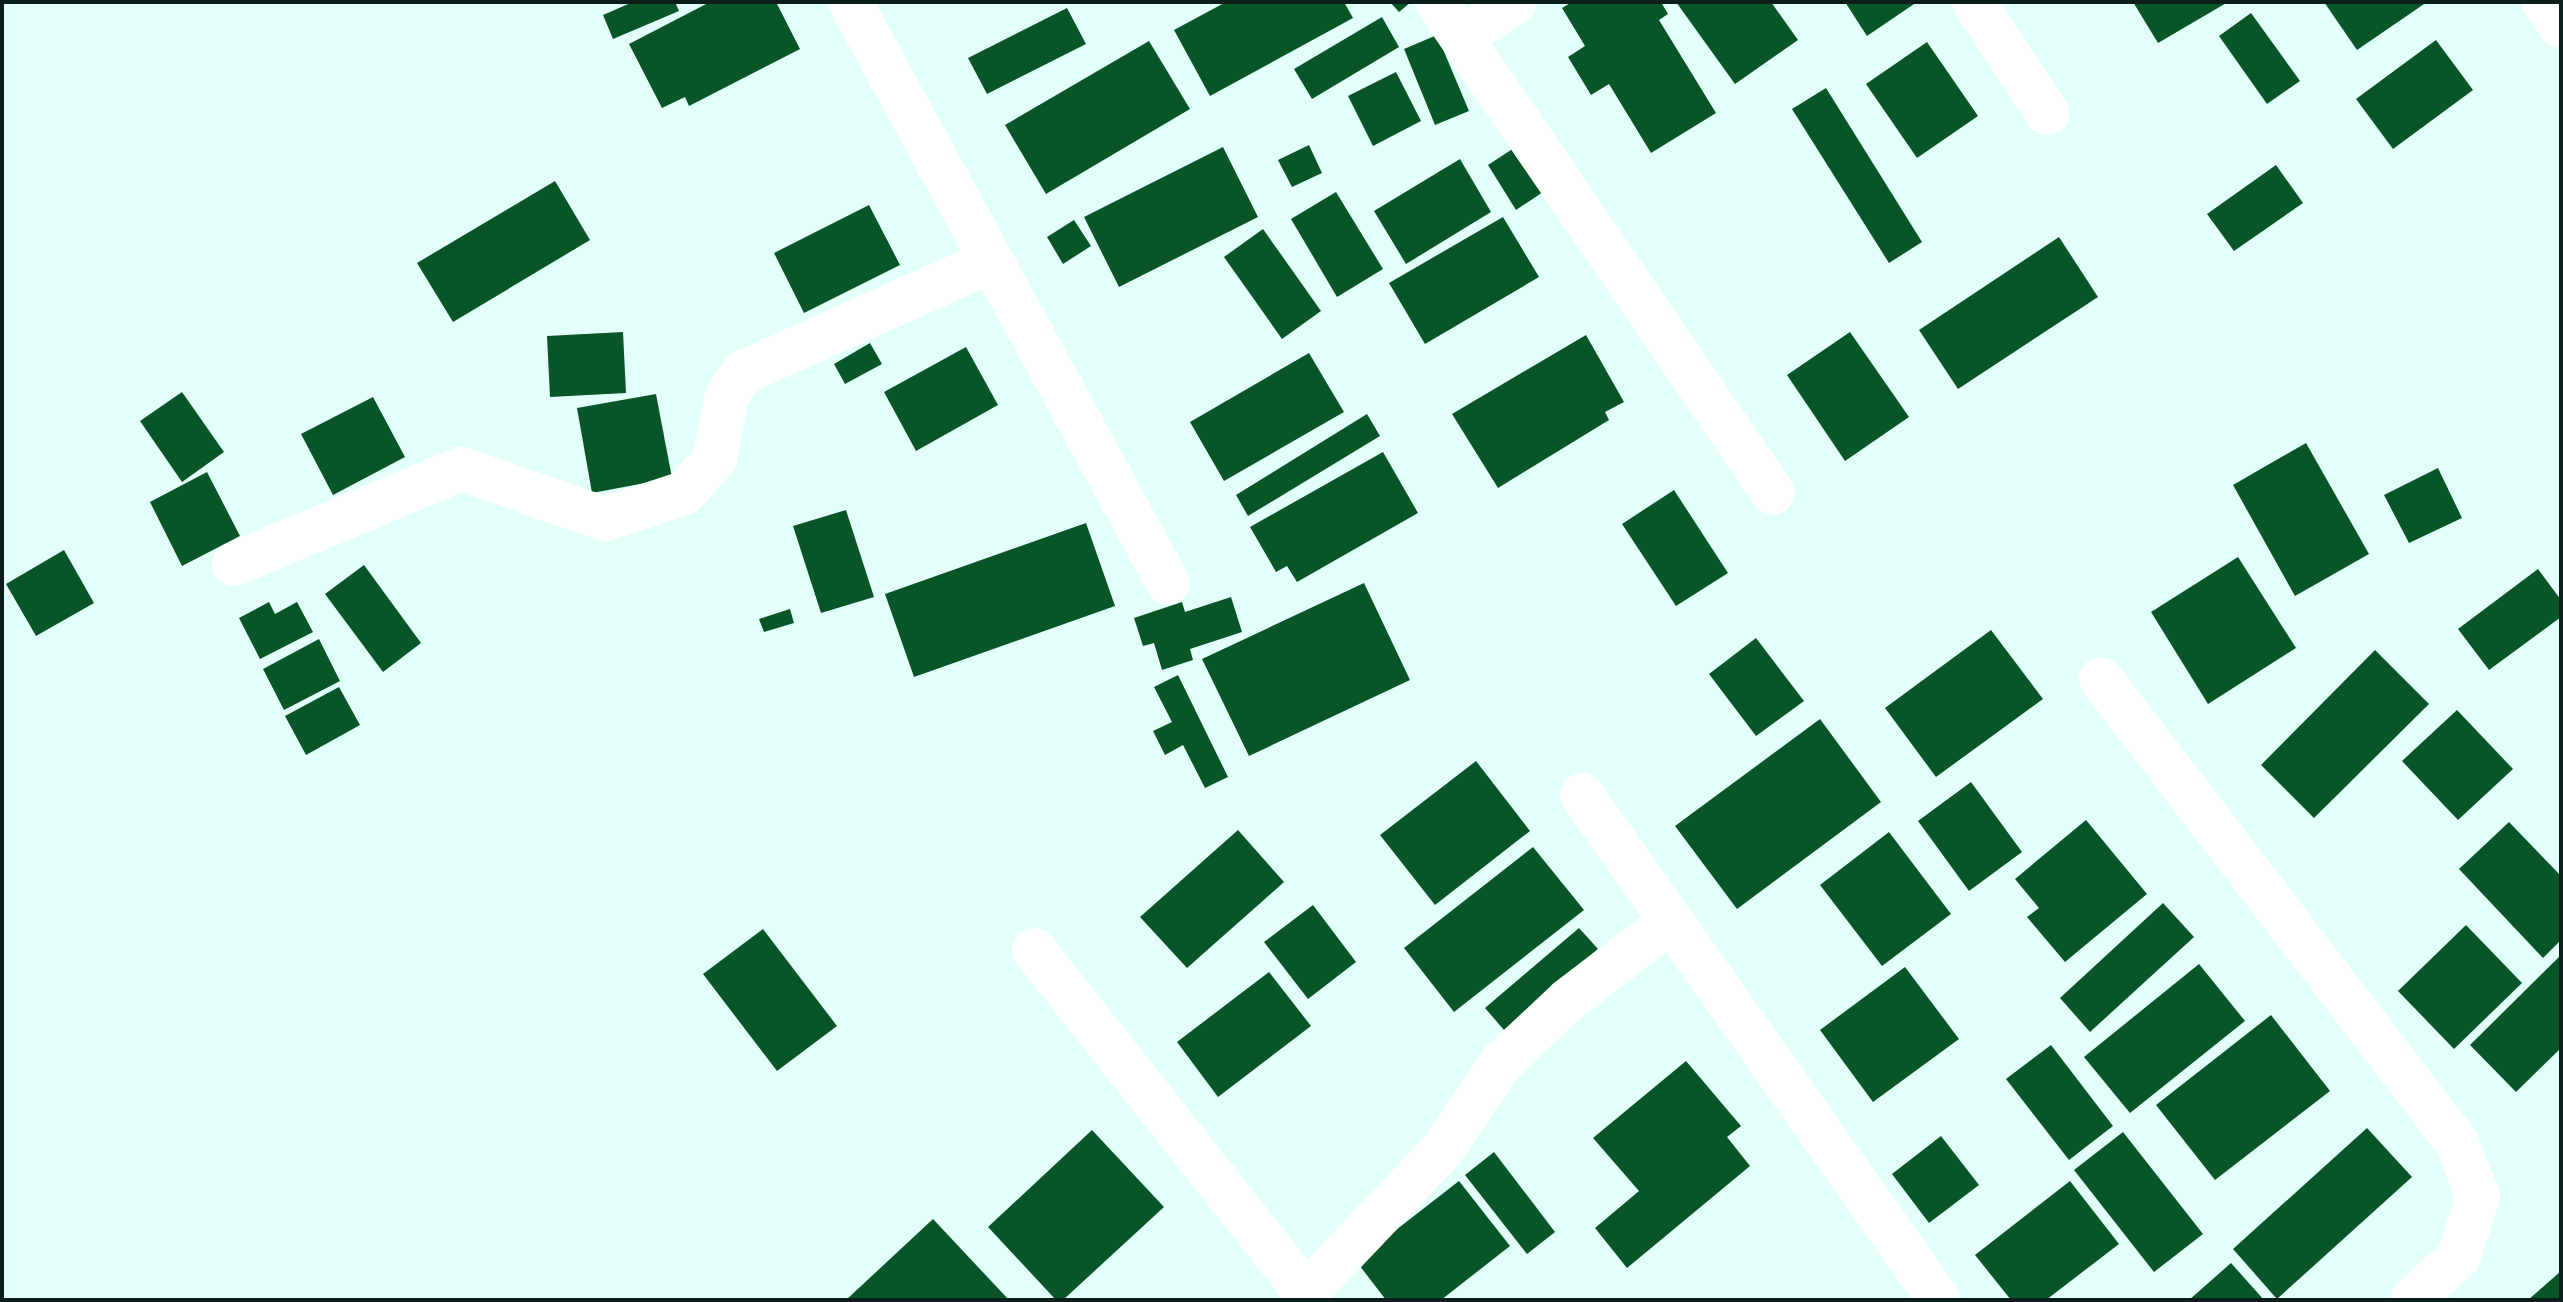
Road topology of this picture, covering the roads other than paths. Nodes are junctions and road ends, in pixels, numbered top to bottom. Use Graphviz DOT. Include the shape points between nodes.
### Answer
graph roads {
  1 [pos="850,2"];
  2 [pos="1437,2"];
  3 [pos="1515,2"];
  4 [pos="1974,2"];
  5 [pos="2544,2"];
  6 [pos="2561,26"];
  7 [pos="1462,38"];
  8 [pos="2047,113"];
  9 [pos="989,262"];
  10 [pos="1772,492"];
  11 [pos="234,564"];
  12 [pos="1168,583"];
  13 [pos="2101,679"];
  14 [pos="1582,795"];
  15 [pos="1671,921"];
  16 [pos="1034,950"];
  17 [pos="1308,1297"];
  18 [pos="1939,1300"];
  19 [pos="2412,1300"];
  1 -- 9 [label="street"];
  2 -- 7 [label="street"];
  3 -- 7 [label="street"];
  4 -- 8 [label="street"];
  5 -- 6 [label="street"];
  7 -- 10 [label="street"];
  9 -- 11 [label="street" via="744,372 727,395 715,459 684,493 605,519 461,469"];
  9 -- 12 [label="street"];
  13 -- 19 [label="street" via="2457,1143 2478,1197 2459,1256"];
  14 -- 15 [label="street"];
  15 -- 17 [label="street" via="1568,1000 1502,1062 1442,1150"];
  15 -- 18 [label="street"];
  16 -- 17 [label="street"];
}
